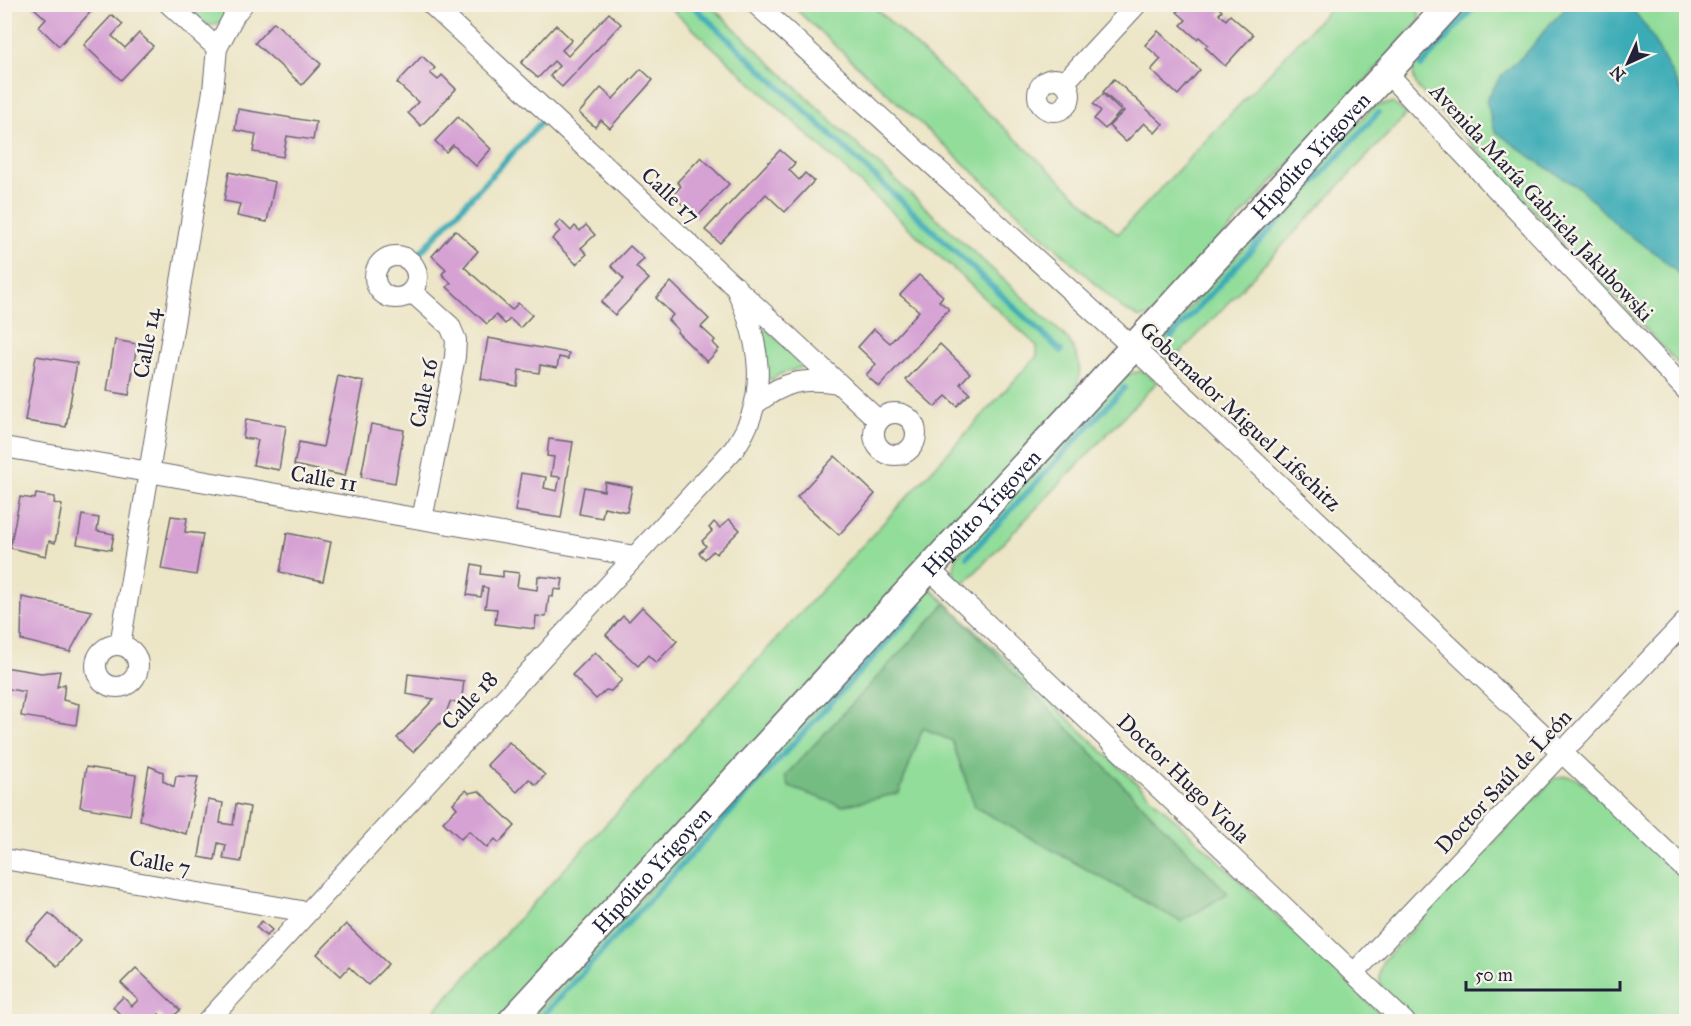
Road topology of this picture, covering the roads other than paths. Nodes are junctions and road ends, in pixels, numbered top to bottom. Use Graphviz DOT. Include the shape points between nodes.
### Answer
graph roads {
  1 [pos="169,4"];
  2 [pos="243,4"];
  3 [pos="431,4"];
  4 [pos="756,4"];
  5 [pos="1137,4"];
  6 [pos="1444,7"];
  7 [pos="216,48"];
  8 [pos="1387,73"];
  9 [pos="1065,82"];
  10 [pos="735,286"];
  11 [pos="412,292"];
  12 [pos="1133,348"];
  13 [pos="838,383"];
  14 [pos="1686,390"];
  15 [pos="755,404"];
  16 [pos="878,420"];
  17 [pos="4,447"];
  18 [pos="148,472"];
  19 [pos="422,519"];
  20 [pos="635,556"];
  21 [pos="929,569"];
  22 [pos="1686,621"];
  23 [pos="120,645"];
  24 [pos="1563,752"];
  25 [pos="4,859"];
  26 [pos="1686,870"];
  27 [pos="307,912"];
  28 [pos="1354,973"];
  29 [pos="207,1022"];
  30 [pos="511,1022"];
  31 [pos="1405,1022"];
  1 -- 7 [label="street"];
  2 -- 7 [label="street"];
  3 -- 10 [label="street, Calle 17"];
  4 -- 12 [label="street, Gobernador Miguel Lifschitz"];
  5 -- 9 [label="street"];
  6 -- 8 [label="main road, Hipólito Yrigoyen"];
  7 -- 18 [label="street, Calle 14" via="213,91"];
  8 -- 12 [label="main road, Hipólito Yrigoyen"];
  8 -- 14 [label="street, Avenida María Gabriela Jakubowski"];
  10 -- 13 [label="street, Calle 17"];
  10 -- 15 [label="street, Calle 18" via="756,344"];
  11 -- 19 [label="street, Calle 16" via="450,326 456,340"];
  12 -- 21 [label="main road, Hipólito Yrigoyen"];
  12 -- 24 [label="street, Gobernador Miguel Lifschitz"];
  13 -- 15 [label="street" via="794,382"];
  13 -- 16 [label="street, Calle 17"];
  15 -- 20 [label="street, Calle 18" via="747,431 734,449"];
  17 -- 18 [label="street, Calle 11"];
  18 -- 19 [label="street, Calle 11"];
  18 -- 23 [label="street, Calle 14"];
  19 -- 20 [label="street, Calle 11"];
  20 -- 27 [label="street, Calle 18"];
  21 -- 28 [label="street, Doctor Hugo Viola"];
  21 -- 30 [label="main road, Hipólito Yrigoyen"];
  22 -- 24 [label="street, Doctor Saúl de León"];
  24 -- 26 [label="street, Gobernador Miguel Lifschitz"];
  24 -- 28 [label="street, Doctor Saúl de León"];
  25 -- 27 [label="street, Calle 7"];
  27 -- 29 [label="street, Calle 18"];
  28 -- 31 [label="street, Doctor Hugo Viola"];
}
